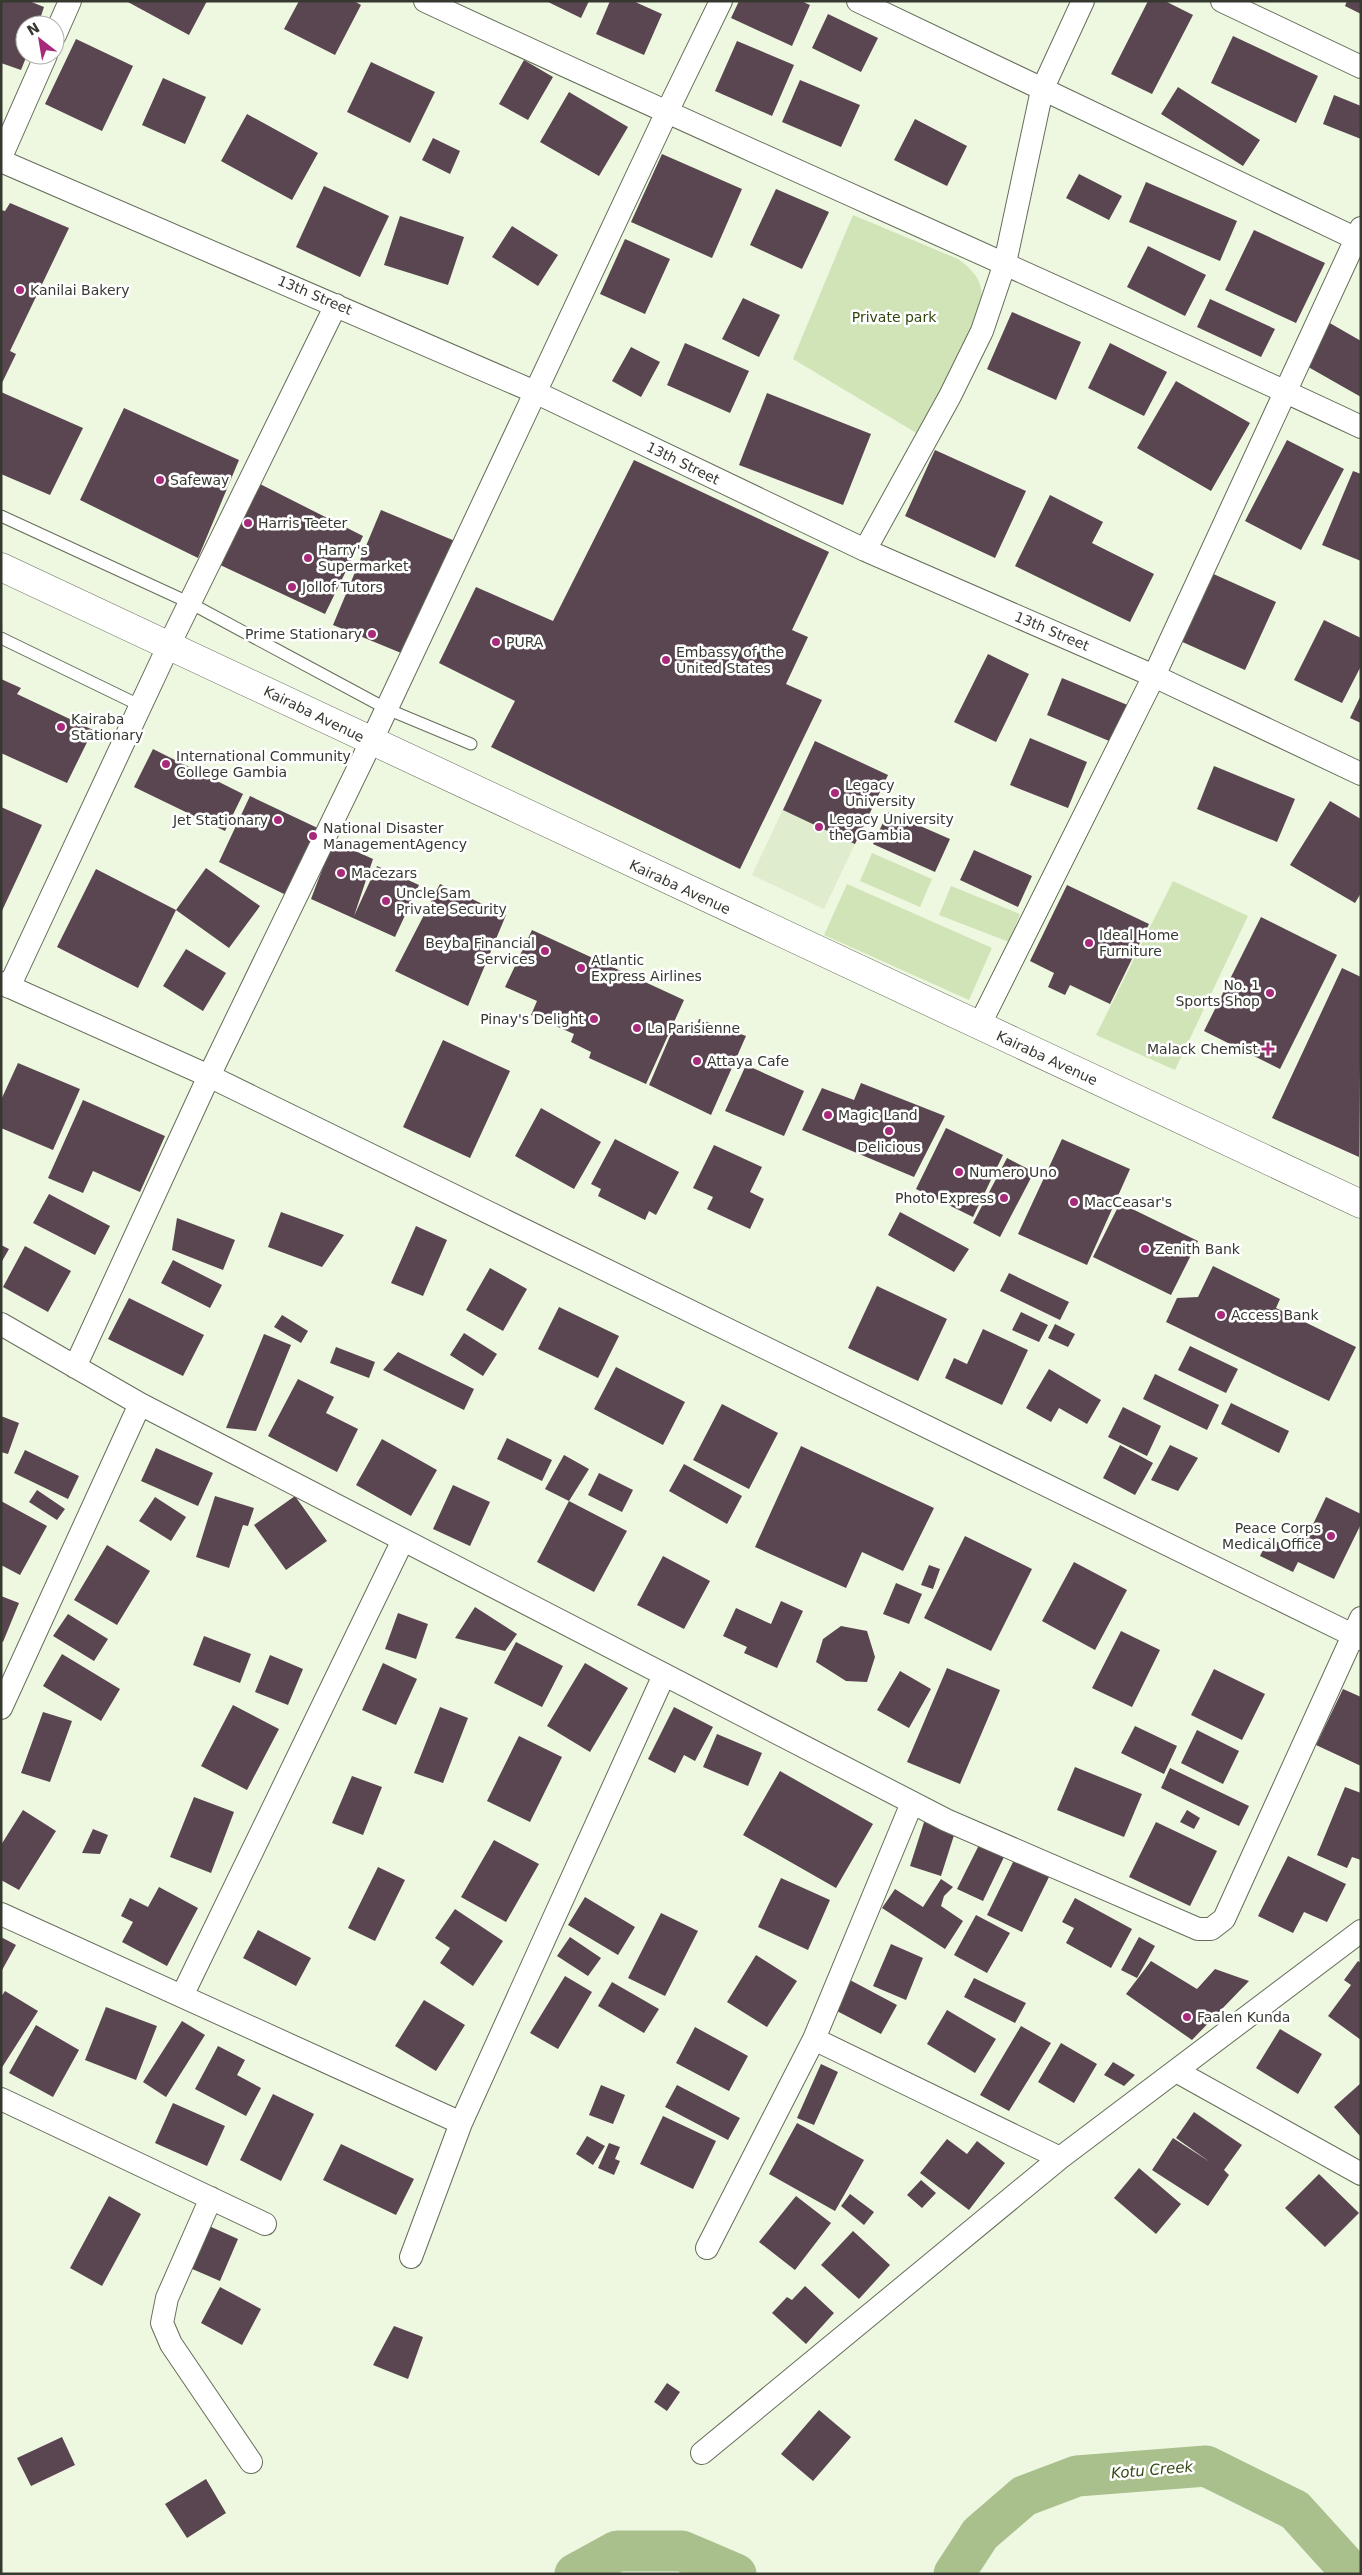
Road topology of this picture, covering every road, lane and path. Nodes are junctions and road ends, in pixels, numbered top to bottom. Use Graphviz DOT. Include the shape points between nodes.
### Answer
graph roads {
  1 [pos="70,1"];
  2 [pos="424,1"];
  3 [pos="721,1"];
  4 [pos="858,1"];
  5 [pos="1083,1"];
  6 [pos="1222,1"];
  7 [pos="64,15"];
  8 [pos="42,65"];
  9 [pos="1361,67"];
  10 [pos="1042,90"];
  11 [pos="666,114"];
  12 [pos="1,157"];
  13 [pos="1,161"];
  14 [pos="1359,236"];
  15 [pos="1005,263"];
  16 [pos="336,305"];
  17 [pos="535,392"];
  18 [pos="1287,393"];
  19 [pos="1361,427"];
  20 [pos="1,516"];
  21 [pos="865,550"];
  22 [pos="1,567"];
  23 [pos="190,603"];
  24 [pos="1,638"];
  25 [pos="169,645"];
  26 [pos="1154,676"];
  27 [pos="141,706"];
  28 [pos="387,709"];
  29 [pos="371,742"];
  30 [pos="471,744"];
  31 [pos="1361,774"];
  32 [pos="5,985"];
  33 [pos="979,1026"];
  34 [pos="208,1076"];
  35 [pos="1361,1204"];
  36 [pos="1,1324"];
  37 [pos="75,1367"];
  38 [pos="140,1404"];
  39 [pos="403,1540"];
  40 [pos="1358,1630"];
  41 [pos="664,1676"];
  42 [pos="1,1708"];
  43 [pos="912,1803"];
  44 [pos="1,1914"];
  45 [pos="1361,1931"];
  46 [pos="182,1996"];
  47 [pos="814,2039"];
  48 [pos="1176,2071"];
  49 [pos="1,2099"];
  50 [pos="461,2122"];
  51 [pos="1060,2158"];
  52 [pos="1361,2174"];
  53 [pos="211,2198"];
  54 [pos="265,2224"];
  55 [pos="707,2248"];
  56 [pos="411,2257"];
  57 [pos="702,2453"];
  58 [pos="251,2462"];
  1 -- 7 [label="street"];
  2 -- 11 [label="street"];
  3 -- 11 [label="street"];
  4 -- 10 [label="street"];
  5 -- 10 [label="street"];
  6 -- 9 [label="street"];
  8 -- 12 [label="street"];
  10 -- 14 [label="street"];
  10 -- 15 [label="street"];
  11 -- 15 [label="street"];
  11 -- 17 [label="street"];
  13 -- 16 [label="street, 13th Street"];
  14 -- 18 [label="street"];
  15 -- 18 [label="street"];
  15 -- 21 [label="street" via="982,331"];
  16 -- 17 [label="street, 13th Street"];
  16 -- 23 [label="street"];
  17 -- 21 [label="street, 13th Street"];
  17 -- 28 [label="street"];
  18 -- 19 [label="street"];
  18 -- 26 [label="street"];
  20 -- 23 [label="lane"];
  21 -- 26 [label="street, 13th Street"];
  22 -- 25 [label="street, Kairaba Avenue"];
  23 -- 25 [label="street"];
  23 -- 28 [label="lane"];
  24 -- 27 [label="lane"];
  25 -- 27 [label="street"];
  25 -- 29 [label="street, Kairaba Avenue"];
  26 -- 31 [label="street, 13th Street"];
  26 -- 33 [label="street"];
  27 -- 32 [label="street"];
  28 -- 29 [label="street"];
  28 -- 30 [label="lane"];
  29 -- 33 [label="street, Kairaba Avenue"];
  29 -- 34 [label="street"];
  32 -- 34 [label="street"];
  33 -- 35 [label="street, Kairaba Avenue"];
  34 -- 37 [label="street"];
  34 -- 40 [label="street"];
  36 -- 37 [label="street"];
  37 -- 38 [label="street"];
  38 -- 39 [label="street"];
  38 -- 42 [label="street"];
  39 -- 41 [label="street"];
  39 -- 46 [label="street"];
  40 -- 43 [label="street" via="1224,1918 1211,1929 1198,1930"];
  41 -- 43 [label="street"];
  41 -- 50 [label="street"];
  43 -- 47 [label="street"];
  44 -- 46 [label="street"];
  45 -- 48 [label="street"];
  46 -- 50 [label="street"];
  47 -- 51 [label="street"];
  47 -- 55 [label="street"];
  48 -- 51 [label="street"];
  48 -- 52 [label="street"];
  49 -- 53 [label="street"];
  50 -- 56 [label="street"];
  51 -- 57 [label="street"];
  53 -- 54 [label="street"];
  53 -- 58 [label="street" via="167,2298 162,2322 171,2344"];
}
